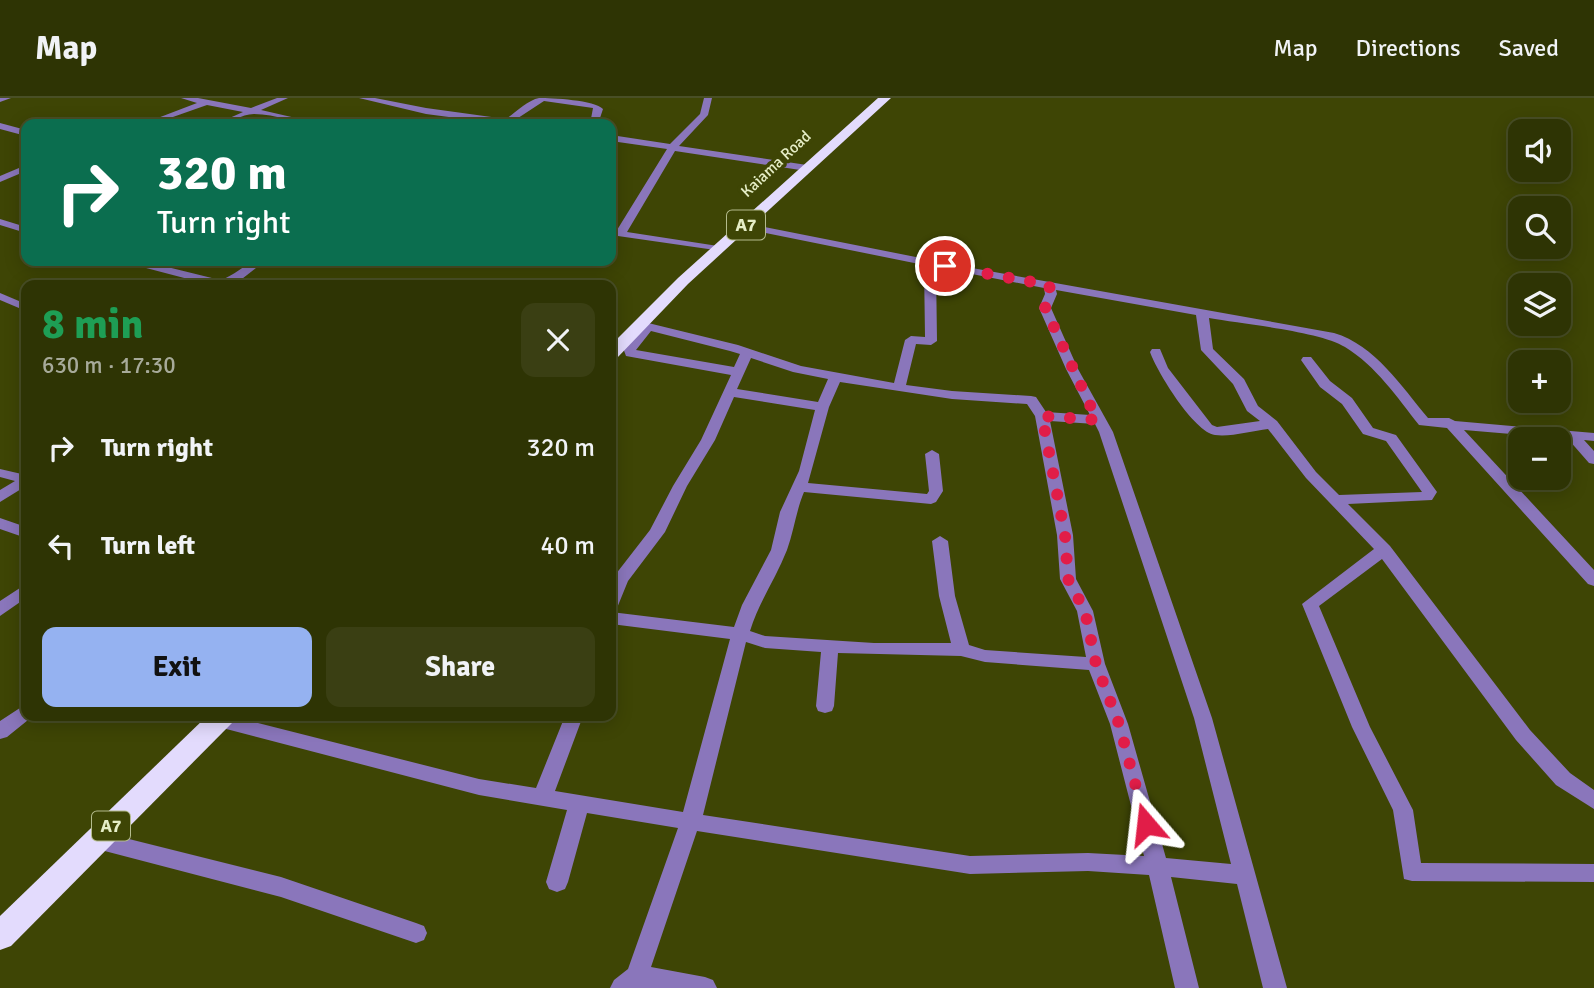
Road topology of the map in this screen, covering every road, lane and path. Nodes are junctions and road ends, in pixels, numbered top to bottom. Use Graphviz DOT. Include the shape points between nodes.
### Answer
graph roads {
  1 [pos="7,98"];
  2 [pos="185,98"];
  3 [pos="284,98"];
  4 [pos="363,98"];
  5 [pos="542,98"];
  6 [pos="708,98"];
  7 [pos="885,98"];
  8 [pos="0,100"];
  9 [pos="204,103"];
  10 [pos="249,111"];
  11 [pos="160,119"];
  12 [pos="231,119"];
  13 [pos="291,119"];
  14 [pos="479,119"];
  15 [pos="511,119"];
  16 [pos="596,119"];
  17 [pos="0,126"];
  18 [pos="21,132"];
  19 [pos="616,139"];
  20 [pos="673,148"];
  21 [pos="0,168"];
  22 [pos="807,169"];
  23 [pos="21,170"];
  24 [pos="21,170"];
  25 [pos="0,179"];
  26 [pos="0,222"];
  27 [pos="745,226"];
  28 [pos="21,228"];
  29 [pos="616,234"];
  30 [pos="719,249"];
  31 [pos="930,262"];
  32 [pos="150,266"];
  33 [pos="253,266"];
  34 [pos="205,280"];
  35 [pos="235,280"];
  36 [pos="1049,285"];
  37 [pos="0,296"];
  38 [pos="21,306"];
  39 [pos="1202,313"];
  40 [pos="644,326"];
  41 [pos="616,350"];
  42 [pos="747,352"];
  43 [pos="1156,352"];
  44 [pos="1307,360"];
  45 [pos="738,372"];
  46 [pos="835,377"];
  47 [pos="899,388"];
  48 [pos="729,392"];
  49 [pos="821,407"];
  50 [pos="1042,416"];
  51 [pos="1097,420"];
  52 [pos="1449,422"];
  53 [pos="1272,424"];
  54 [pos="1572,435"];
  55 [pos="1594,436"];
  56 [pos="932,454"];
  57 [pos="1594,460"];
  58 [pos="0,473"];
  59 [pos="21,479"];
  60 [pos="21,483"];
  61 [pos="800,487"];
  62 [pos="0,497"];
  63 [pos="1336,500"];
  64 [pos="0,523"];
  65 [pos="21,531"];
  66 [pos="940,541"];
  67 [pos="1384,550"];
  68 [pos="1594,580"];
  69 [pos="616,590"];
  70 [pos="21,594"];
  71 [pos="0,610"];
  72 [pos="616,619"];
  73 [pos="740,634"];
  74 [pos="830,647"];
  75 [pos="961,650"];
  76 [pos="1096,664"];
  77 [pos="825,706"];
  78 [pos="21,715"];
  79 [pos="218,721"];
  80 [pos="232,721"];
  81 [pos="572,721"];
  82 [pos="0,732"];
  83 [pos="542,798"];
  84 [pos="1594,801"];
  85 [pos="579,804"];
  86 [pos="691,820"];
  87 [pos="97,840"];
  88 [pos="1157,866"];
  89 [pos="1594,873"];
  90 [pos="1246,876"];
  91 [pos="557,882"];
  92 [pos="416,933"];
  93 [pos="0,936"];
  94 [pos="630,982"];
  95 [pos="705,988"];
  96 [pos="1188,988"];
  97 [pos="1275,988"];
  1 -- 8 [label="street"];
  2 -- 9 [label="street"];
  3 -- 10 [label="street"];
  4 -- 14 [label="street"];
  5 -- 15 [label="street"];
  5 -- 16 [label="street" via="596,106"];
  6 -- 20 [label="street" via="705,115"];
  7 -- 22 [label="highway, Kaiama Road / A7"];
  9 -- 10 [label="street"];
  9 -- 11 [label="street"];
  10 -- 12 [label="street"];
  10 -- 13 [label="street"];
  17 -- 18 [label="street"];
  19 -- 20 [label="street"];
  20 -- 22 [label="street"];
  20 -- 29 [label="street"];
  21 -- 23 [label="street"];
  22 -- 27 [label="highway, Kaiama Road / A7"];
  24 -- 25 [label="street"];
  26 -- 28 [label="street"];
  27 -- 30 [label="highway, Kaiama Road / A7"];
  27 -- 31 [label="street"];
  29 -- 30 [label="street"];
  30 -- 40 [label="highway, Kaiama Road / A7"];
  31 -- 36 [label="street"];
  31 -- 47 [label="street" via="931,341 911,340"];
  32 -- 34 [label="street"];
  33 -- 35 [label="street"];
  36 -- 39 [label="street"];
  36 -- 51 [label="street" via="1051,294 1045,308"];
  37 -- 38 [label="street"];
  39 -- 52 [label="street" via="1334,337 1354,345 1424,422"];
  39 -- 53 [label="street" via="1207,350 1239,382 1252,408"];
  40 -- 41 [label="highway, Kaiama Road / A7"];
  40 -- 42 [label="street"];
  40 -- 45 [label="street" via="630,353"];
  42 -- 45 [label="street"];
  42 -- 46 [label="street"];
  43 -- 53 [label="street" via="1162,369 1207,429"];
  44 -- 63 [label="street" via="1325,384 1347,401 1368,432 1391,439 1430,492 1427,497"];
  45 -- 48 [label="street"];
  46 -- 47 [label="street"];
  46 -- 49 [label="street"];
  47 -- 50 [label="street" via="1031,400"];
  48 -- 49 [label="street"];
  48 -- 69 [label="street" via="657,532"];
  49 -- 61 [label="street"];
  50 -- 51 [label="street"];
  50 -- 76 [label="street" via="1065,535 1068,579 1085,611"];
  51 -- 90 [label="street" via="1106,432 1203,718"];
  52 -- 54 [label="street"];
  52 -- 68 [label="street"];
  53 -- 63 [label="street"];
  54 -- 55 [label="street"];
  54 -- 57 [label="street"];
  56 -- 61 [label="street" via="936,491 931,499"];
  58 -- 59 [label="street"];
  60 -- 62 [label="street"];
  61 -- 73 [label="street" via="779,550"];
  63 -- 67 [label="street"];
  64 -- 65 [label="street"];
  66 -- 75 [label="street" via="947,596"];
  67 -- 84 [label="street" via="1523,735 1563,779"];
  67 -- 89 [label="street" via="1310,604 1361,727 1403,810 1412,872"];
  70 -- 71 [label="street"];
  72 -- 73 [label="street"];
  73 -- 74 [label="street" via="765,642"];
  73 -- 86 [label="street"];
  74 -- 75 [label="street"];
  74 -- 77 [label="street"];
  75 -- 76 [label="street"];
  76 -- 88 [label="street" via="1119,724"];
  78 -- 82 [label="street"];
  79 -- 87 [label="highway, A7"];
  80 -- 83 [label="street" via="479,786"];
  81 -- 83 [label="street"];
  83 -- 85 [label="street"];
  85 -- 86 [label="street"];
  85 -- 91 [label="street"];
  86 -- 88 [label="street" via="970,865 1088,862"];
  86 -- 94 [label="street"];
  87 -- 92 [label="street" via="281,887"];
  87 -- 93 [label="highway, A7"];
  88 -- 90 [label="street"];
  88 -- 96 [label="street"];
  90 -- 97 [label="street"];
  94 -- 95 [label="street"];
}
